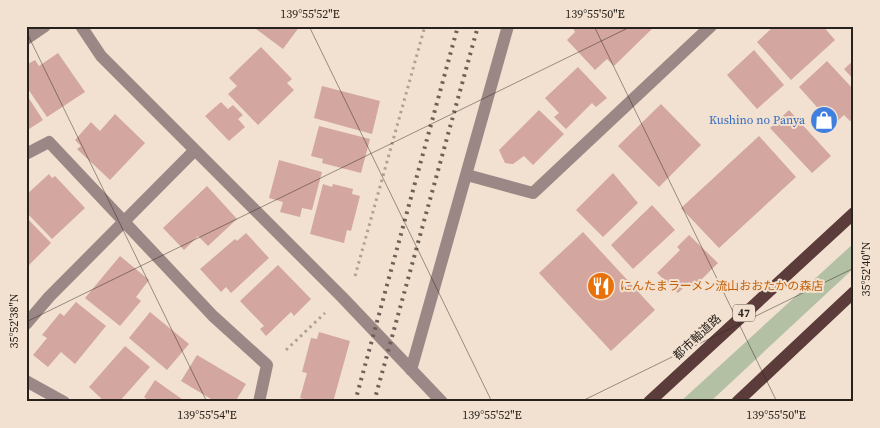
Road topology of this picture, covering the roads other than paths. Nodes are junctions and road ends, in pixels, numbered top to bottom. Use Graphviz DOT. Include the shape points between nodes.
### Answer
graph roads {
  1 [pos="45,26"];
  2 [pos="81,26"];
  3 [pos="508,26"];
  4 [pos="710,26"];
  5 [pos="26,39"];
  6 [pos="194,150"];
  7 [pos="26,154"];
  8 [pos="467,175"];
  9 [pos="854,213"];
  10 [pos="124,221"];
  11 [pos="854,292"];
  12 [pos="26,324"];
  13 [pos="411,370"];
  14 [pos="26,381"];
  15 [pos="64,402"];
  16 [pos="259,402"];
  17 [pos="442,402"];
  18 [pos="649,402"];
  19 [pos="737,402"];
  1 -- 5 [label="street"];
  2 -- 6 [label="street" via="101,56"];
  3 -- 8 [label="street"];
  4 -- 8 [label="street" via="533,193"];
  6 -- 10 [label="street"];
  6 -- 13 [label="street"];
  7 -- 10 [label="street" via="49,142"];
  8 -- 13 [label="street"];
  9 -- 18 [label="main road, 都市軸道路 / 47"];
  10 -- 12 [label="street"];
  10 -- 16 [label="street" via="213,316 267,365"];
  11 -- 19 [label="main road"];
  13 -- 17 [label="street"];
  14 -- 15 [label="street"];
}
